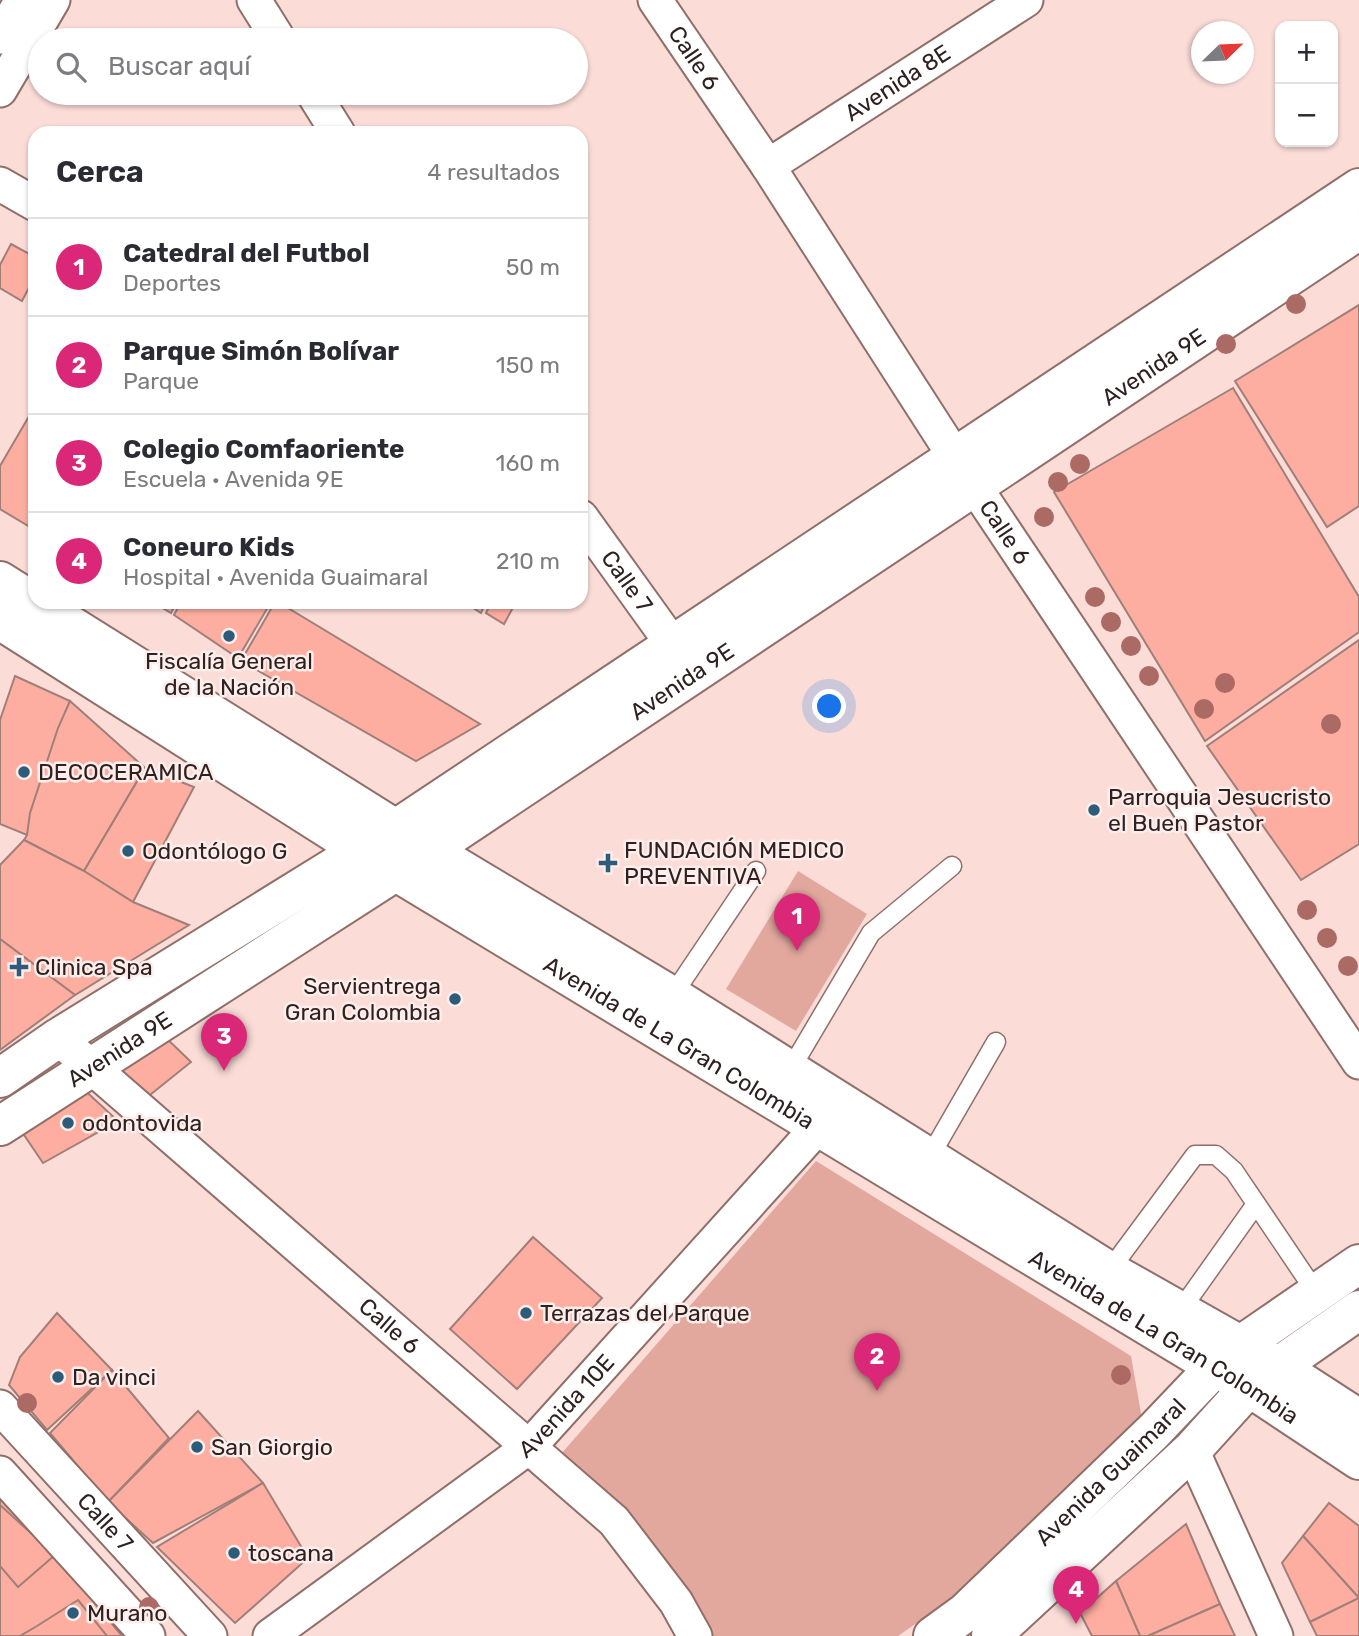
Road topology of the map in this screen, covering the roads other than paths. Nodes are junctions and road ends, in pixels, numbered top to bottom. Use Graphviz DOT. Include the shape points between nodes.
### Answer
graph roads {
  1 [pos="22,0"];
  2 [pos="53,0"];
  3 [pos="254,0"];
  4 [pos="655,0"];
  5 [pos="1026,0"];
  6 [pos="37,28"];
  7 [pos="272,28"];
  8 [pos="0,37"];
  9 [pos="28,42"];
  10 [pos="0,90"];
  11 [pos="320,105"];
  12 [pos="334,126"];
  13 [pos="768,166"];
  14 [pos="0,184"];
  15 [pos="1359,188"];
  16 [pos="28,200"];
  17 [pos="1359,230"];
  18 [pos="965,472"];
  19 [pos="588,527"];
  20 [pos="0,581"];
  21 [pos="28,599"];
  22 [pos="45,609"];
  23 [pos="0,620"];
  24 [pos="673,645"];
  25 [pos="396,829"];
  26 [pos="363,849"];
  27 [pos="429,850"];
  28 [pos="952,866"];
  29 [pos="395,871"];
  30 [pos="756,871"];
  31 [pos="672,996"];
  32 [pos="58,1038"];
  33 [pos="996,1042"];
  34 [pos="1359,1062"];
  35 [pos="89,1067"];
  36 [pos="790,1070"];
  37 [pos="0,1078"];
  38 [pos="0,1126"];
  39 [pos="818,1127"];
  40 [pos="929,1158"];
  41 [pos="1256,1204"];
  42 [pos="1359,1264"];
  43 [pos="1109,1271"];
  44 [pos="1317,1294"];
  45 [pos="1359,1310"];
  46 [pos="1180,1311"];
  47 [pos="1228,1356"];
  48 [pos="1263,1377"];
  49 [pos="0,1407"];
  50 [pos="1359,1419"];
  51 [pos="529,1447"];
  52 [pos="1192,1450"];
  53 [pos="1359,1460"];
  54 [pos="0,1473"];
  55 [pos="978,1628"];
  56 [pos="148,1636"];
  57 [pos="210,1636"];
  58 [pos="270,1636"];
  59 [pos="695,1636"];
  60 [pos="933,1636"];
  61 [pos="1276,1636"];
  1 -- 8 [label="street"];
  2 -- 6 [label="street"];
  3 -- 7 [label="street"];
  4 -- 13 [label="street, Calle 6"];
  5 -- 13 [label="street, Avenida 8E"];
  9 -- 10 [label="street"];
  11 -- 12 [label="street"];
  13 -- 18 [label="street, Calle 6"];
  14 -- 16 [label="street"];
  15 -- 18 [label="street, Avenida 9E"];
  17 -- 18 [label="street, Avenida 9E"];
  18 -- 24 [label="street, Avenida 9E"];
  18 -- 27 [label="street, Avenida 9E"];
  18 -- 34 [label="street, Calle 6"];
  19 -- 24 [label="street, Calle 7"];
  20 -- 21 [label="street, Avenida de La Gran Colombia"];
  22 -- 25 [label="street, Avenida de La Gran Colombia"];
  23 -- 26 [label="street, Avenida de La Gran Colombia"];
  24 -- 25 [label="street, Avenida 9E"];
  25 -- 26 [label="street, Avenida 9E"];
  25 -- 27 [label="street, Avenida de La Gran Colombia"];
  26 -- 29 [label="street, Avenida de La Gran Colombia"];
  26 -- 32 [label="street, Avenida 9E"];
  27 -- 29 [label="street, Avenida 9E"];
  27 -- 31 [label="street, Avenida de La Gran Colombia"];
  28 -- 36 [label="lane" via="871,933"];
  29 -- 35 [label="street, Avenida 9E"];
  29 -- 39 [label="street, Avenida de La Gran Colombia"];
  30 -- 31 [label="lane"];
  31 -- 36 [label="street, Avenida de La Gran Colombia"];
  32 -- 35 [label="street, Calle 6"];
  32 -- 37 [label="street, Avenida 9E"];
  33 -- 40 [label="lane"];
  35 -- 38 [label="street, Avenida 9E"];
  35 -- 51 [label="street, Calle 6"];
  36 -- 40 [label="street, Avenida de La Gran Colombia"];
  39 -- 47 [label="street, Avenida de La Gran Colombia"];
  39 -- 51 [label="street, Avenida 10E"];
  40 -- 43 [label="street, Avenida de La Gran Colombia"];
  41 -- 43 [label="lane" via="1234,1171 1216,1155 1195,1155"];
  41 -- 44 [label="lane"];
  41 -- 46 [label="lane"];
  42 -- 44 [label="street, Avenida Guaimaral"];
  43 -- 46 [label="street, Avenida de La Gran Colombia"];
  44 -- 47 [label="street, Avenida Guaimaral"];
  45 -- 48 [label="street, Avenida Guaimaral"];
  46 -- 47 [label="street, Avenida de La Gran Colombia"];
  47 -- 48 [label="street, Avenida de La Gran Colombia"];
  47 -- 55 [label="street, Avenida Guaimaral" via="1154,1431"];
  48 -- 50 [label="street, Avenida de La Gran Colombia"];
  48 -- 52 [label="street, Avenida Guaimaral"];
  48 -- 53 [label="street, Avenida de La Gran Colombia"];
  49 -- 57 [label="street, Calle 7"];
  51 -- 58 [label="street, Avenida 10E"];
  51 -- 59 [label="street, Calle 6" via="614,1521 676,1602"];
  52 -- 55 [label="street, Avenida Guaimaral"];
  52 -- 61 [label="street"];
  54 -- 56 [label="street, Calle 7"];
  55 -- 60 [label="street, Avenida Guaimaral"];
}
